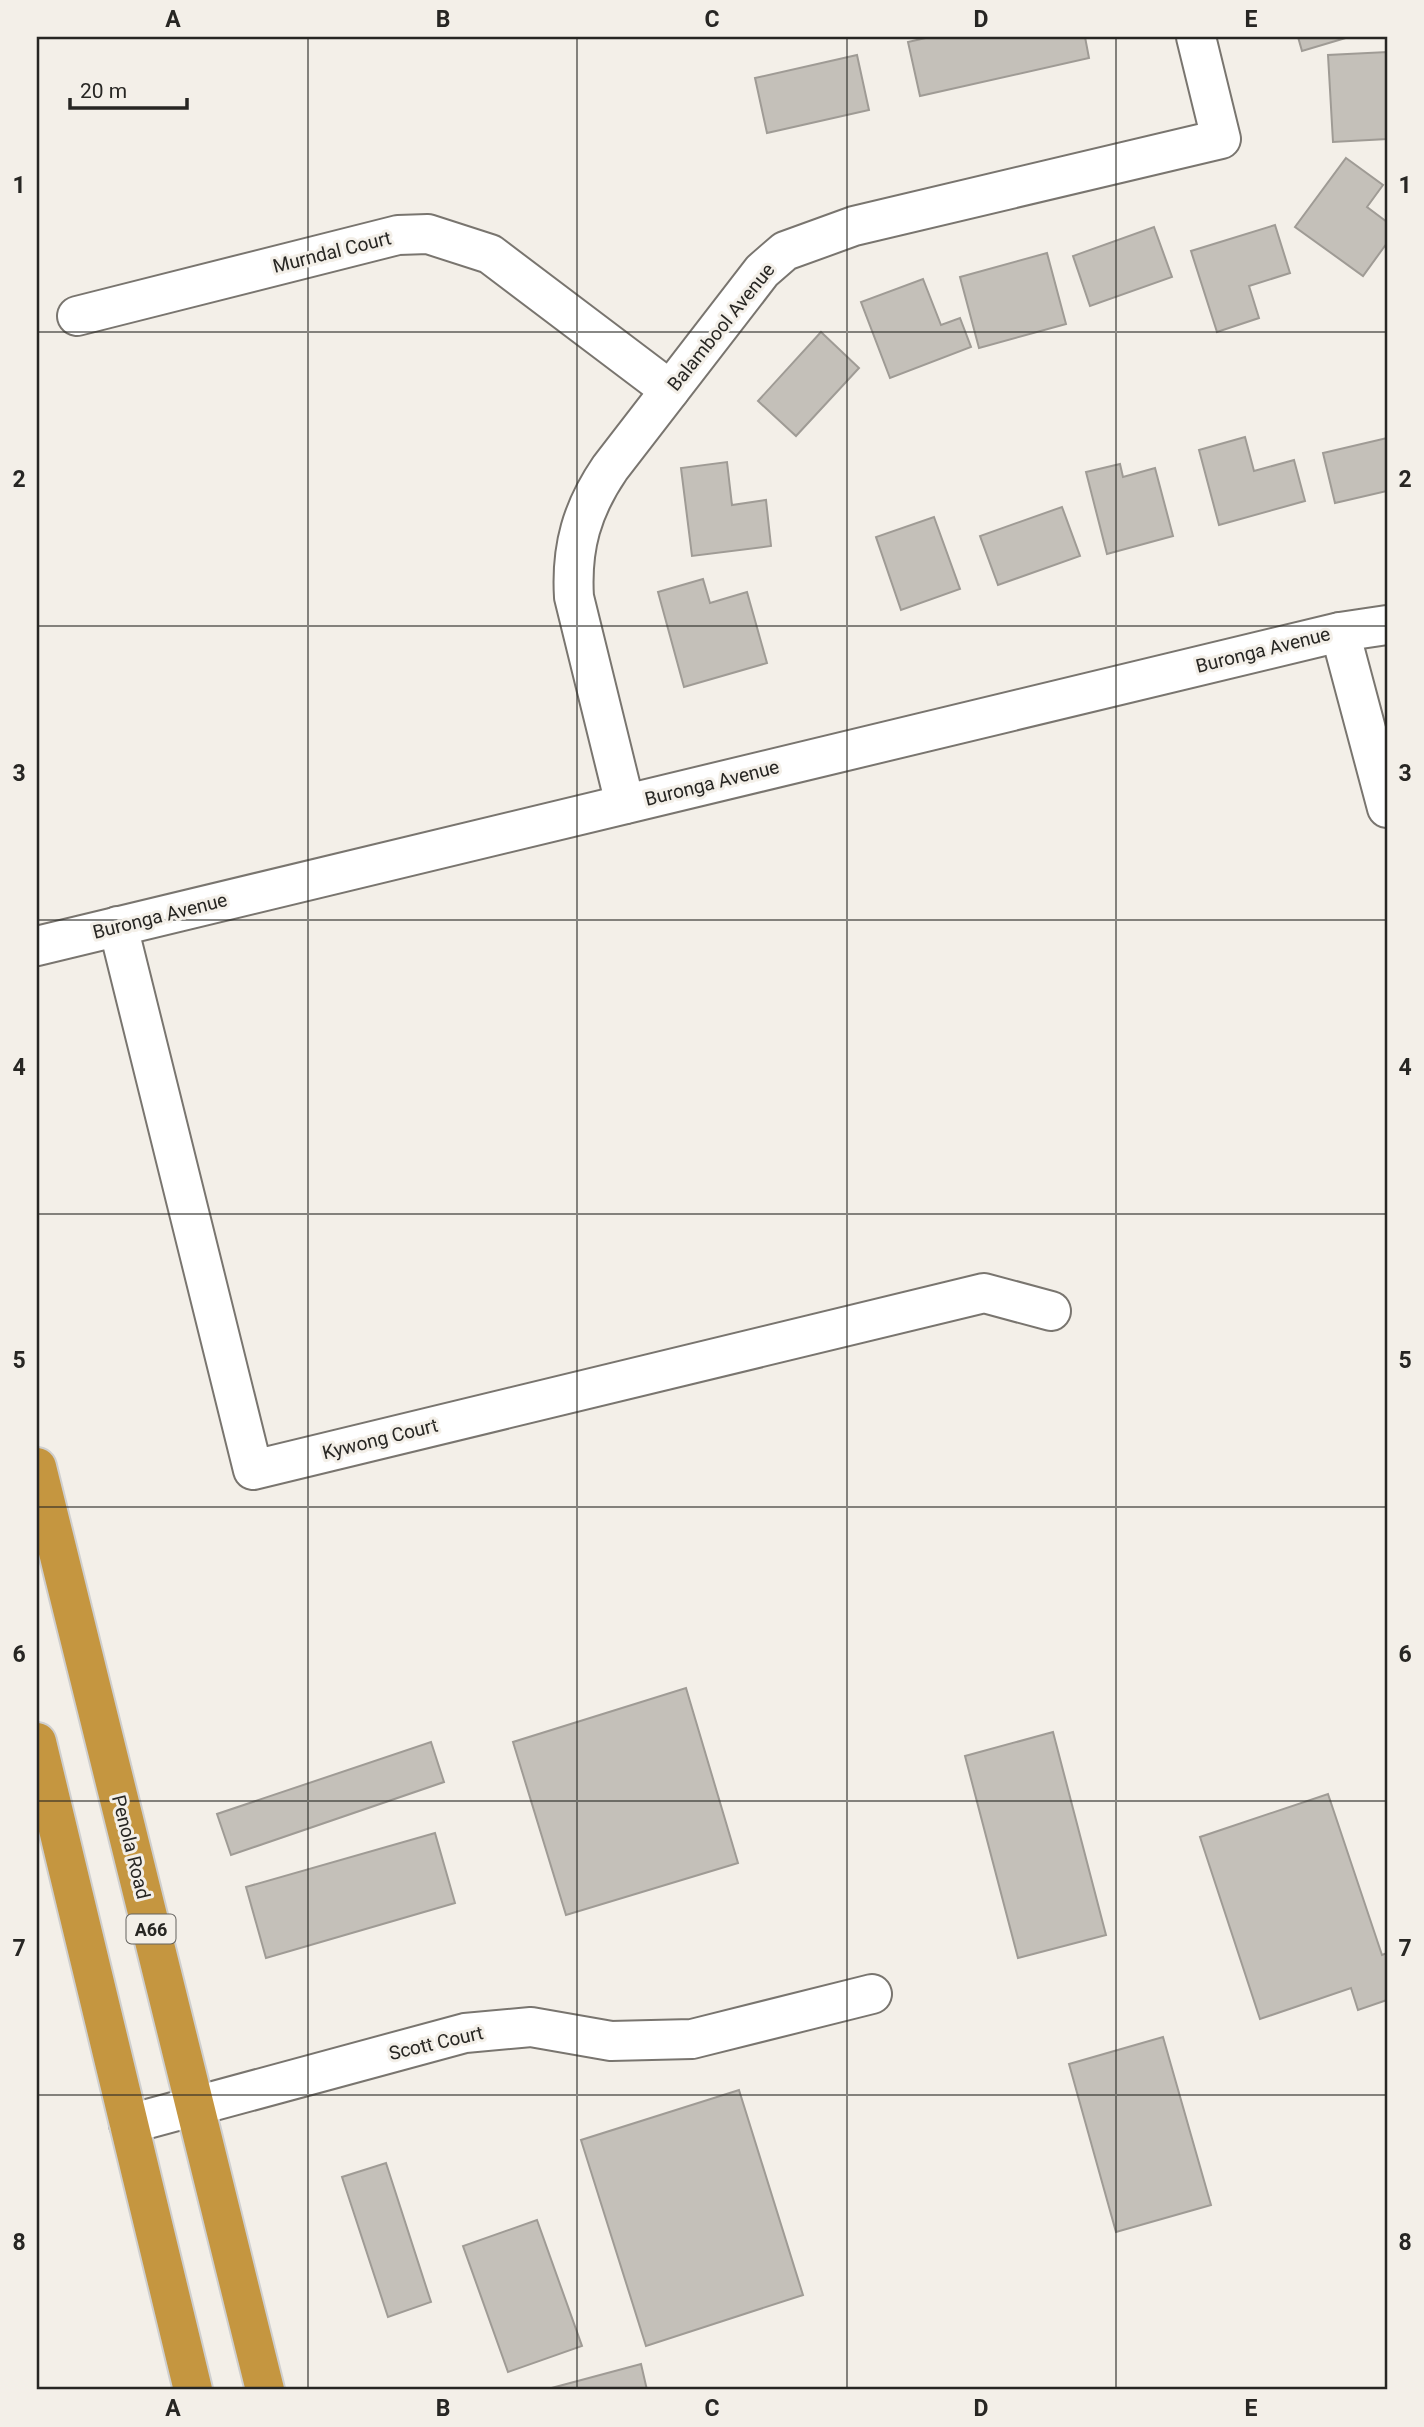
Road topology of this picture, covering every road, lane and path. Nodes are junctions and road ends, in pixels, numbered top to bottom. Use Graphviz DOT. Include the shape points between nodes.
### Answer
graph roads {
  1 [pos="1196,37"];
  2 [pos="77,316"];
  3 [pos="670,390"];
  4 [pos="1387,625"];
  5 [pos="1340,632"];
  6 [pos="625,804"];
  7 [pos="1387,808"];
  8 [pos="118,926"];
  9 [pos="37,946"];
  10 [pos="1051,1311"];
  11 [pos="37,1467"];
  12 [pos="37,1742"];
  13 [pos="872,1994"];
  14 [pos="195,2106"];
  15 [pos="129,2124"];
  16 [pos="193,2390"];
  17 [pos="265,2390"];
  1 -- 3 [label="street, Balambool Avenue" via="1221,139 855,226 786,251 762,271"];
  2 -- 3 [label="street, Murndal Court" via="398,234 428,234 490,254"];
  3 -- 6 [label="street, Balambool Avenue" via="593,493 575,544 572,570 574,597"];
  4 -- 5 [label="street, Buronga Avenue"];
  5 -- 6 [label="street, Buronga Avenue"];
  5 -- 7 [label="street"];
  6 -- 8 [label="street, Buronga Avenue"];
  8 -- 9 [label="street, Buronga Avenue"];
  8 -- 10 [label="street, Kywong Court" via="253,1470 984,1293"];
  11 -- 14 [label="highway, Penola Road / A66"];
  12 -- 15 [label="highway"];
  13 -- 14 [label="street, Scott Court" via="692,2039 611,2041 531,2027 465,2033"];
  14 -- 15 [label="street, Scott Court"];
  14 -- 17 [label="highway, Penola Road / A66"];
  15 -- 16 [label="highway"];
}
